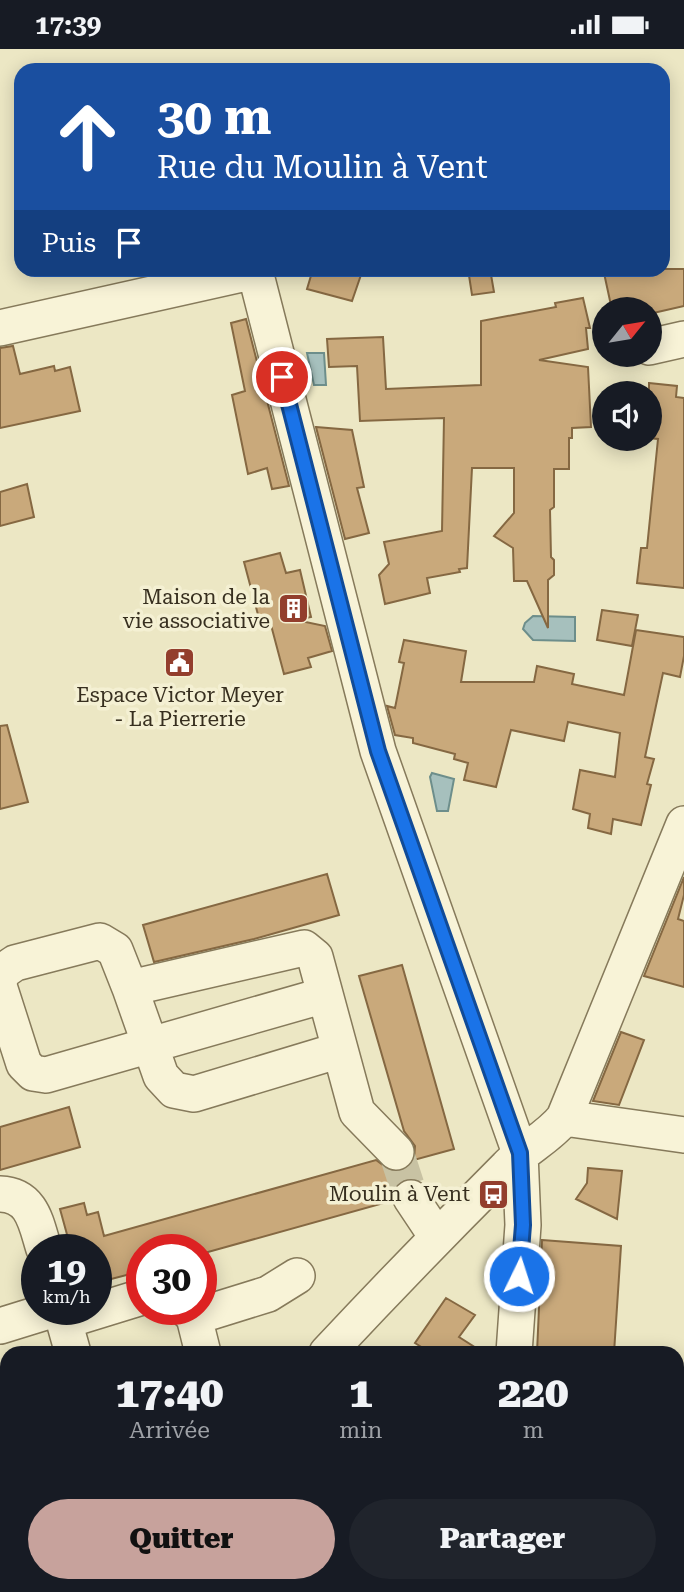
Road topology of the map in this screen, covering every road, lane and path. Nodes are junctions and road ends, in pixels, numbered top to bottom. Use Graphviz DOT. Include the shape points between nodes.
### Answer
graph roads {
  1 [pos="227,277"];
  2 [pos="256,277"];
  3 [pos="0,328"];
  4 [pos="684,339"];
  5 [pos="662,344"];
  6 [pos="684,824"];
  7 [pos="0,979"];
  8 [pos="130,988"];
  9 [pos="0,989"];
  10 [pos="325,995"];
  11 [pos="151,1046"];
  12 [pos="341,1050"];
  13 [pos="564,1118"];
  14 [pos="684,1135"];
  15 [pos="396,1152"];
  16 [pos="520,1153"];
  17 [pos="0,1194"];
  18 [pos="411,1198"];
  19 [pos="39,1234"];
  20 [pos="437,1237"];
  21 [pos="297,1276"];
  22 [pos="217,1306"];
  23 [pos="21,1325"];
  24 [pos="194,1325"];
  25 [pos="0,1326"];
  26 [pos="201,1346"];
  27 [pos="334,1346"];
  28 [pos="514,1346"];
  1 -- 3 [label="street"];
  2 -- 16 [label="street" via="378,751"];
  4 -- 5 [label="street"];
  6 -- 13 [label="street"];
  7 -- 8 [label="street" via="15,963 100,941 115,950"];
  8 -- 10 [label="street" via="304,948 314,957"];
  8 -- 11 [label="street"];
  9 -- 11 [label="street" via="23,1064 33,1073 46,1075"];
  10 -- 11 [label="street"];
  10 -- 12 [label="street"];
  11 -- 12 [label="street" via="161,1076 174,1090 194,1094"];
  12 -- 15 [label="street" via="357,1112"];
  13 -- 14 [label="street"];
  13 -- 16 [label="street"];
  16 -- 20 [label="street"];
  16 -- 28 [label="street" via="523,1225"];
  17 -- 19 [label="street" via="12,1195 32,1211"];
  18 -- 20 [label="street"];
  20 -- 27 [label="street"];
  21 -- 22 [label="street" via="268,1294"];
  23 -- 25 [label="street"];
  24 -- 26 [label="street"];
}
